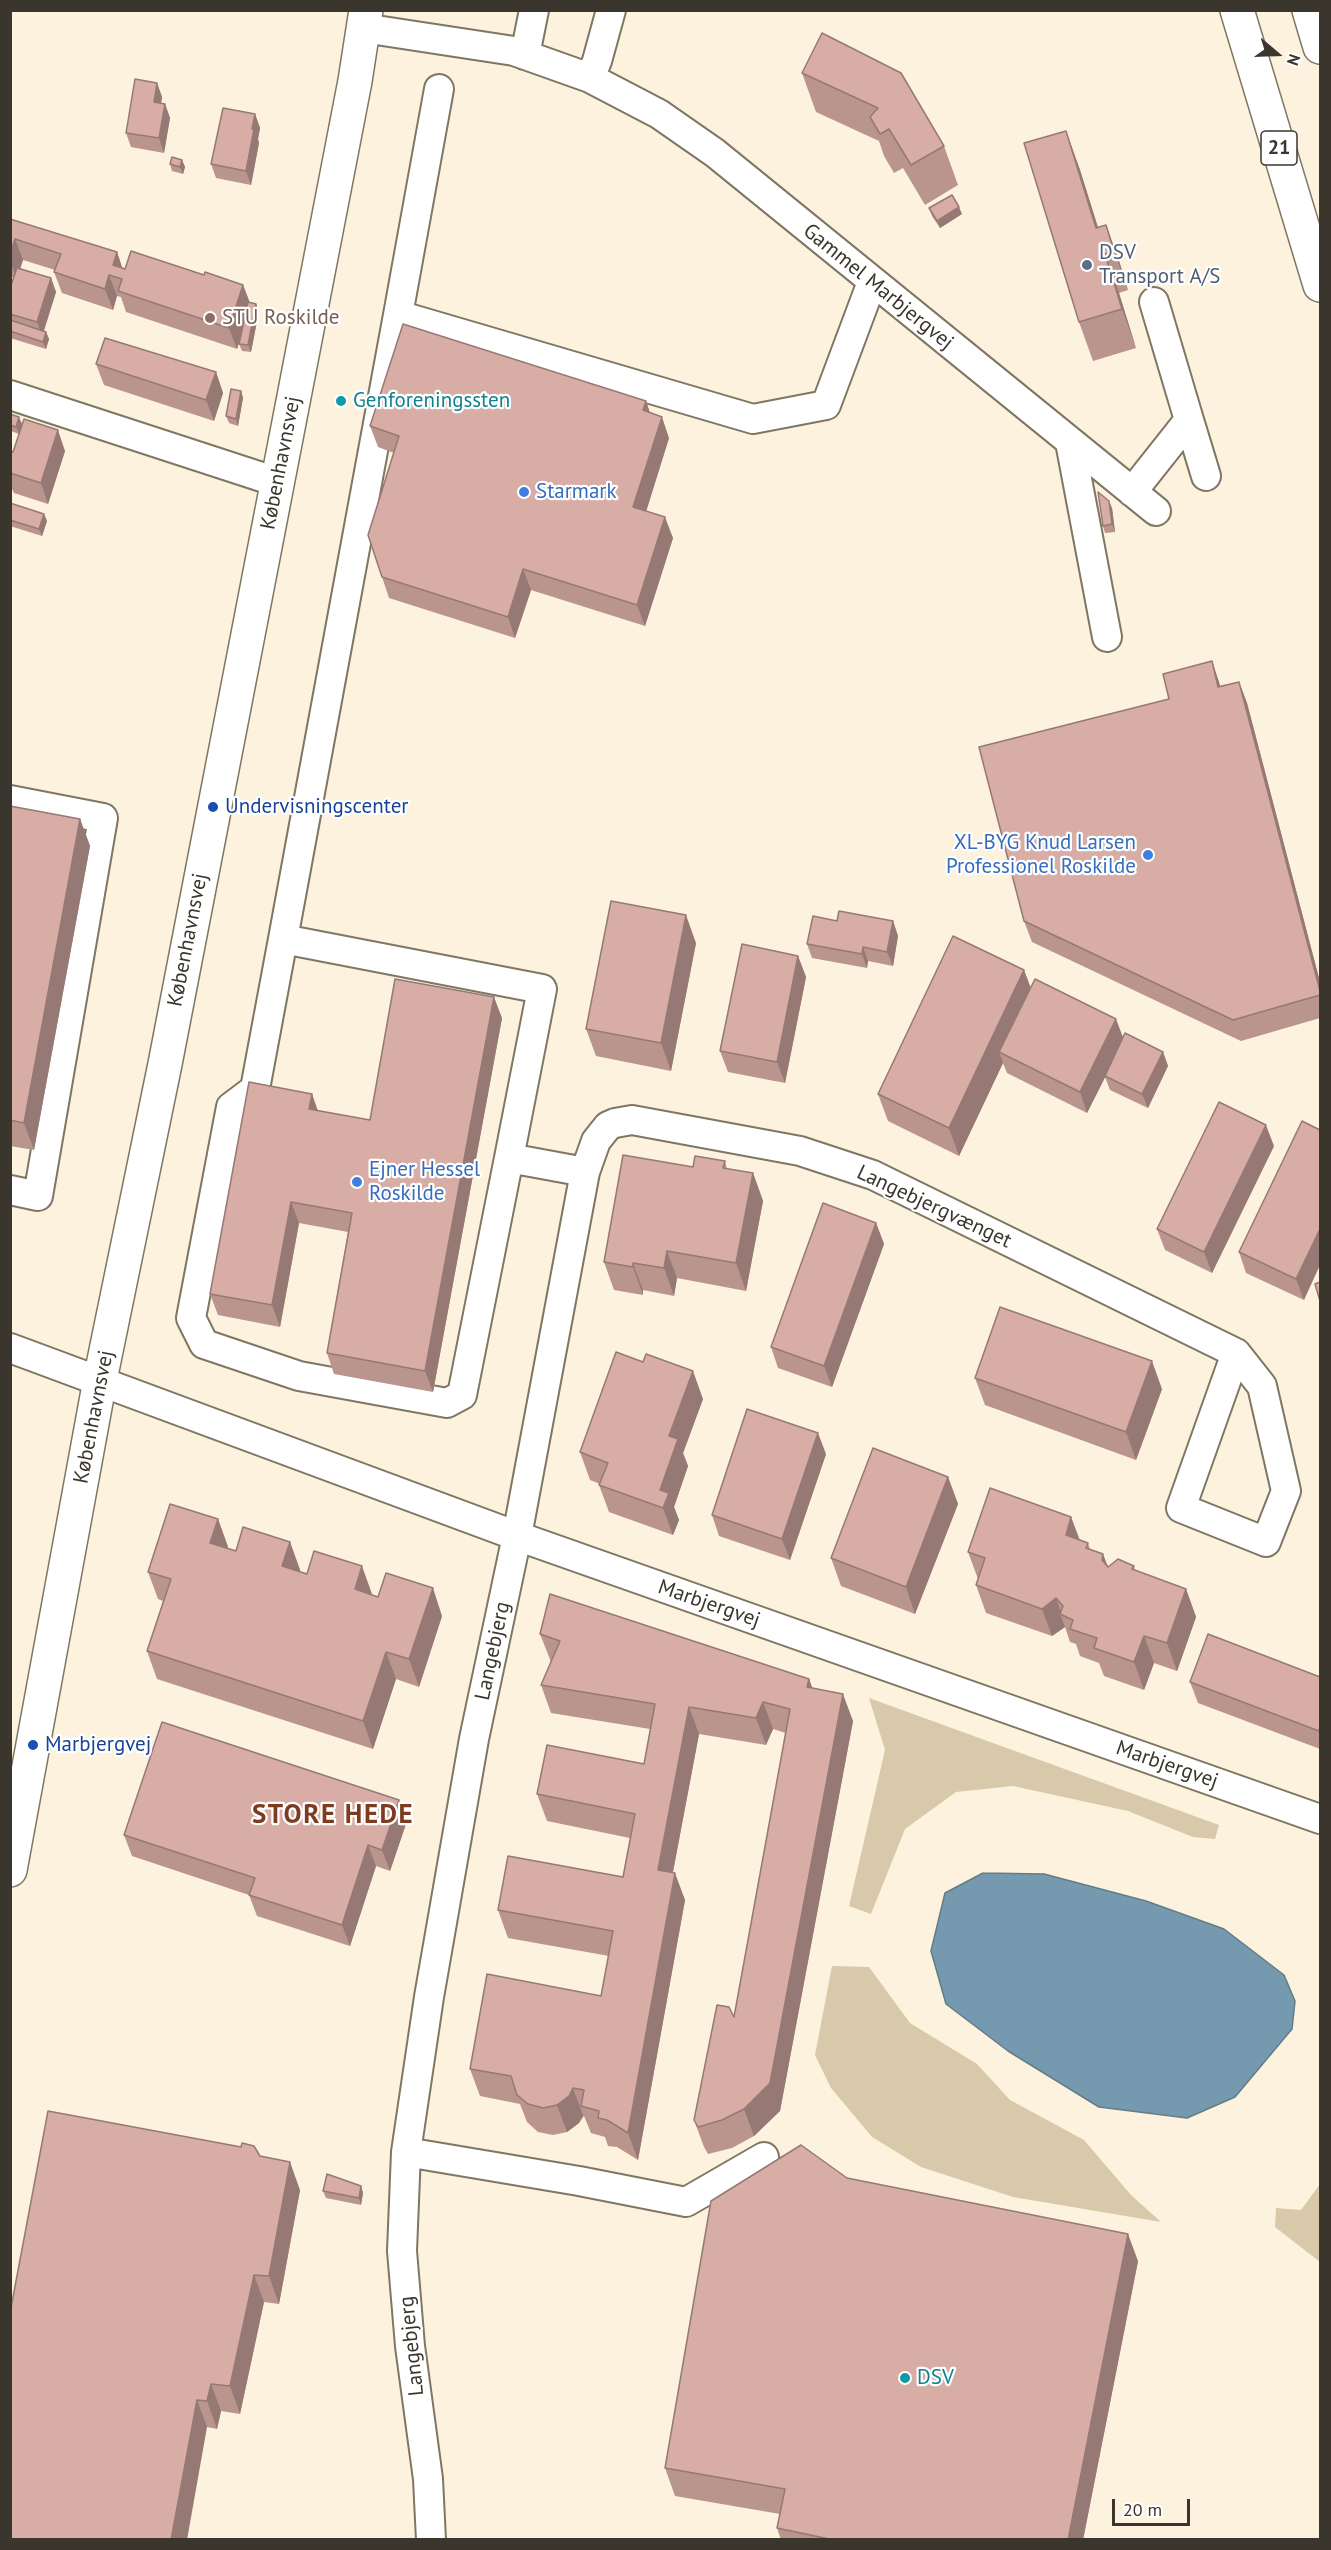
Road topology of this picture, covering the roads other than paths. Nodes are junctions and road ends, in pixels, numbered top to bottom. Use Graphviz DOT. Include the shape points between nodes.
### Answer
graph roads {
  1 [pos="534,10"];
  2 [pos="611,10"];
  3 [pos="1237,10"];
  4 [pos="1309,10"];
  5 [pos="365,19"];
  6 [pos="1320,47"];
  7 [pos="525,55"];
  8 [pos="590,78"];
  9 [pos="439,89"];
  10 [pos="872,282"];
  11 [pos="1320,285"];
  12 [pos="1154,302"];
  13 [pos="398,315"];
  14 [pos="10,395"];
  15 [pos="1189,420"];
  16 [pos="1070,442"];
  17 [pos="1206,476"];
  18 [pos="277,482"];
  19 [pos="1132,492"];
  20 [pos="1156,512"];
  21 [pos="1107,637"];
  22 [pos="10,800"];
  23 [pos="283,939"];
  24 [pos="509,1158"];
  25 [pos="588,1162"];
  26 [pos="10,1190"];
  27 [pos="10,1348"];
  28 [pos="1236,1353"];
  29 [pos="100,1380"];
  30 [pos="518,1536"];
  31 [pos="1320,1819"];
  32 [pos="10,1869"];
  33 [pos="406,2152"];
  34 [pos="764,2157"];
  35 [pos="431,2540"];
  1 -- 7 [label="street"];
  2 -- 8 [label="street"];
  3 -- 11 [label="main road, 21"];
  4 -- 6 [label="main road"];
  5 -- 7 [label="street, Gammel Marbjergvej"];
  5 -- 18 [label="main road, Københavnsvej"];
  7 -- 8 [label="street, Gammel Marbjergvej"];
  8 -- 10 [label="street, Gammel Marbjergvej" via="688,133"];
  9 -- 13 [label="street"];
  10 -- 13 [label="street" via="826,405 753,419"];
  10 -- 16 [label="street, Gammel Marbjergvej"];
  12 -- 15 [label="street"];
  13 -- 23 [label="street"];
  14 -- 18 [label="street"];
  15 -- 17 [label="street"];
  15 -- 19 [label="street"];
  16 -- 19 [label="street, Gammel Marbjergvej"];
  16 -- 21 [label="street"];
  18 -- 29 [label="main road, Københavnsvej"];
  19 -- 20 [label="street, Gammel Marbjergvej"];
  22 -- 26 [label="street" via="103,818 38,1196"];
  23 -- 24 [label="street" via="542,989"];
  23 -- 24 [label="street" via="255,1089 231,1107 191,1318 204,1344 298,1376 447,1403 462,1395"];
  24 -- 25 [label="street"];
  25 -- 28 [label="street, Langebjergvænget" via="596,1141 608,1126 632,1120 800,1151 873,1174"];
  25 -- 30 [label="street, Langebjerg"];
  27 -- 29 [label="street, Marbjergvej"];
  28 -- 28 [label="street, Langebjergvænget" via="1262,1386 1286,1491 1266,1542 1181,1508"];
  29 -- 30 [label="street, Marbjergvej"];
  29 -- 32 [label="main road, Københavnsvej"];
  30 -- 31 [label="street, Marbjergvej"];
  30 -- 33 [label="street, Langebjerg" via="474,1739"];
  33 -- 34 [label="street" via="686,2202"];
  33 -- 35 [label="street, Langebjerg" via="402,2251 428,2479"];
}
